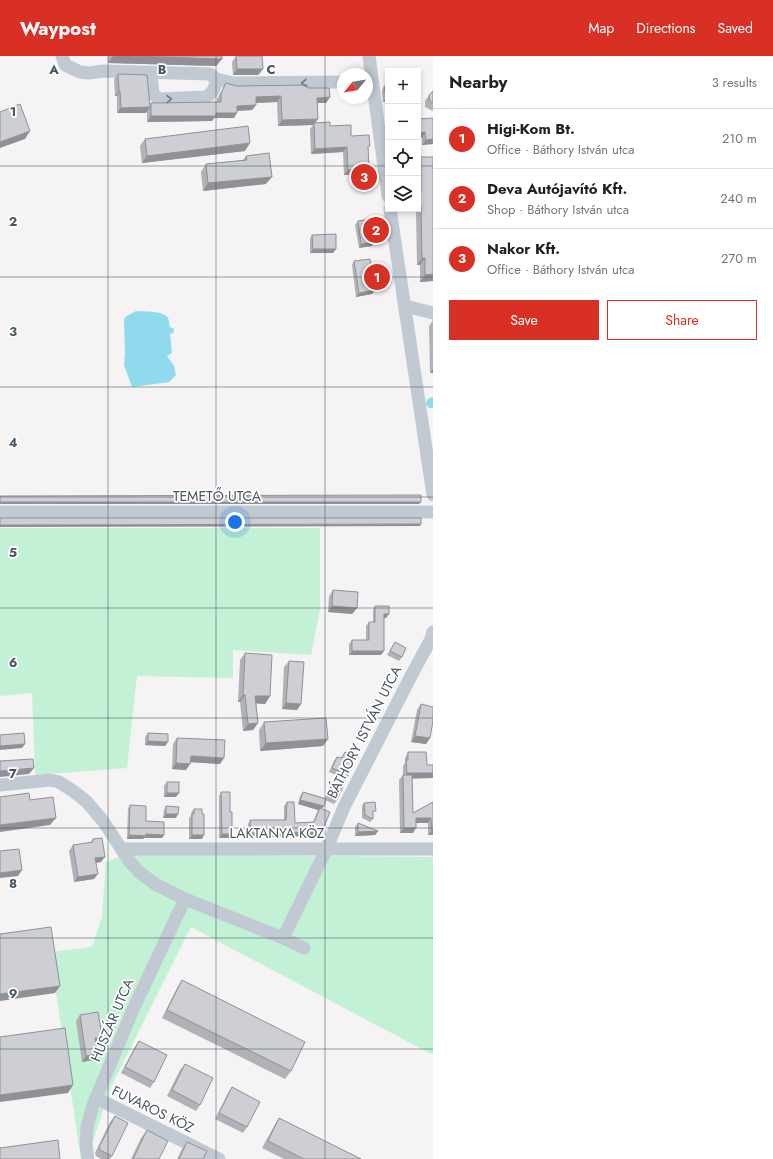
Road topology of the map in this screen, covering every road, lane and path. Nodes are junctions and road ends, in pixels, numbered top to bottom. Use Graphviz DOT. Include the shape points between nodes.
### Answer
graph roads {
  1 [pos="62,56"];
  2 [pos="369,56"];
  3 [pos="369,68"];
  4 [pos="151,73"];
  5 [pos="216,79"];
  6 [pos="337,82"];
  7 [pos="373,101"];
  8 [pos="385,177"];
  9 [pos="390,212"];
  10 [pos="405,306"];
  11 [pos="433,313"];
  12 [pos="433,495"];
  13 [pos="0,512"];
  14 [pos="433,512"];
  15 [pos="433,632"];
  16 [pos="0,785"];
  17 [pos="327,848"];
  18 [pos="433,849"];
  19 [pos="121,850"];
  20 [pos="185,899"];
  21 [pos="284,938"];
  22 [pos="304,948"];
  23 [pos="96,1098"];
  24 [pos="88,1159"];
  25 [pos="219,1159"];
  1 -- 4 [label="street" via="65,65 80,72"];
  2 -- 3 [label="street"];
  4 -- 5 [label="street" via="210,74"];
  4 -- 5 [label="street, one-way" via="153,94 159,99 206,97 212,94"];
  6 -- 5 [label="street, one-way" via="233,83"];
  7 -- 8 [label="street"];
  9 -- 10 [label="street"];
  10 -- 11 [label="street"];
  10 -- 12 [label="street"];
  13 -- 14 [label="street, TEMETŐ UTCA"];
  15 -- 17 [label="street, BÁTHORY ISTVÁN UTCA" via="344,808"];
  16 -- 19 [label="street" via="50,780 59,782 86,801 103,821"];
  17 -- 18 [label="street, LAKTANYA KÖZ"];
  17 -- 19 [label="street, LAKTANYA KÖZ"];
  17 -- 21 [label="street, BÁTHORY ISTVÁN UTCA"];
  19 -- 20 [label="street" via="139,872 155,884"];
  20 -- 21 [label="street"];
  20 -- 23 [label="street, HUSZÁR UTCA" via="135,1005"];
  21 -- 22 [label="street"];
  23 -- 24 [label="street, HUSZÁR UTCA" via="87,1127"];
  23 -- 25 [label="street, FUVAROS KÖZ"];
}
